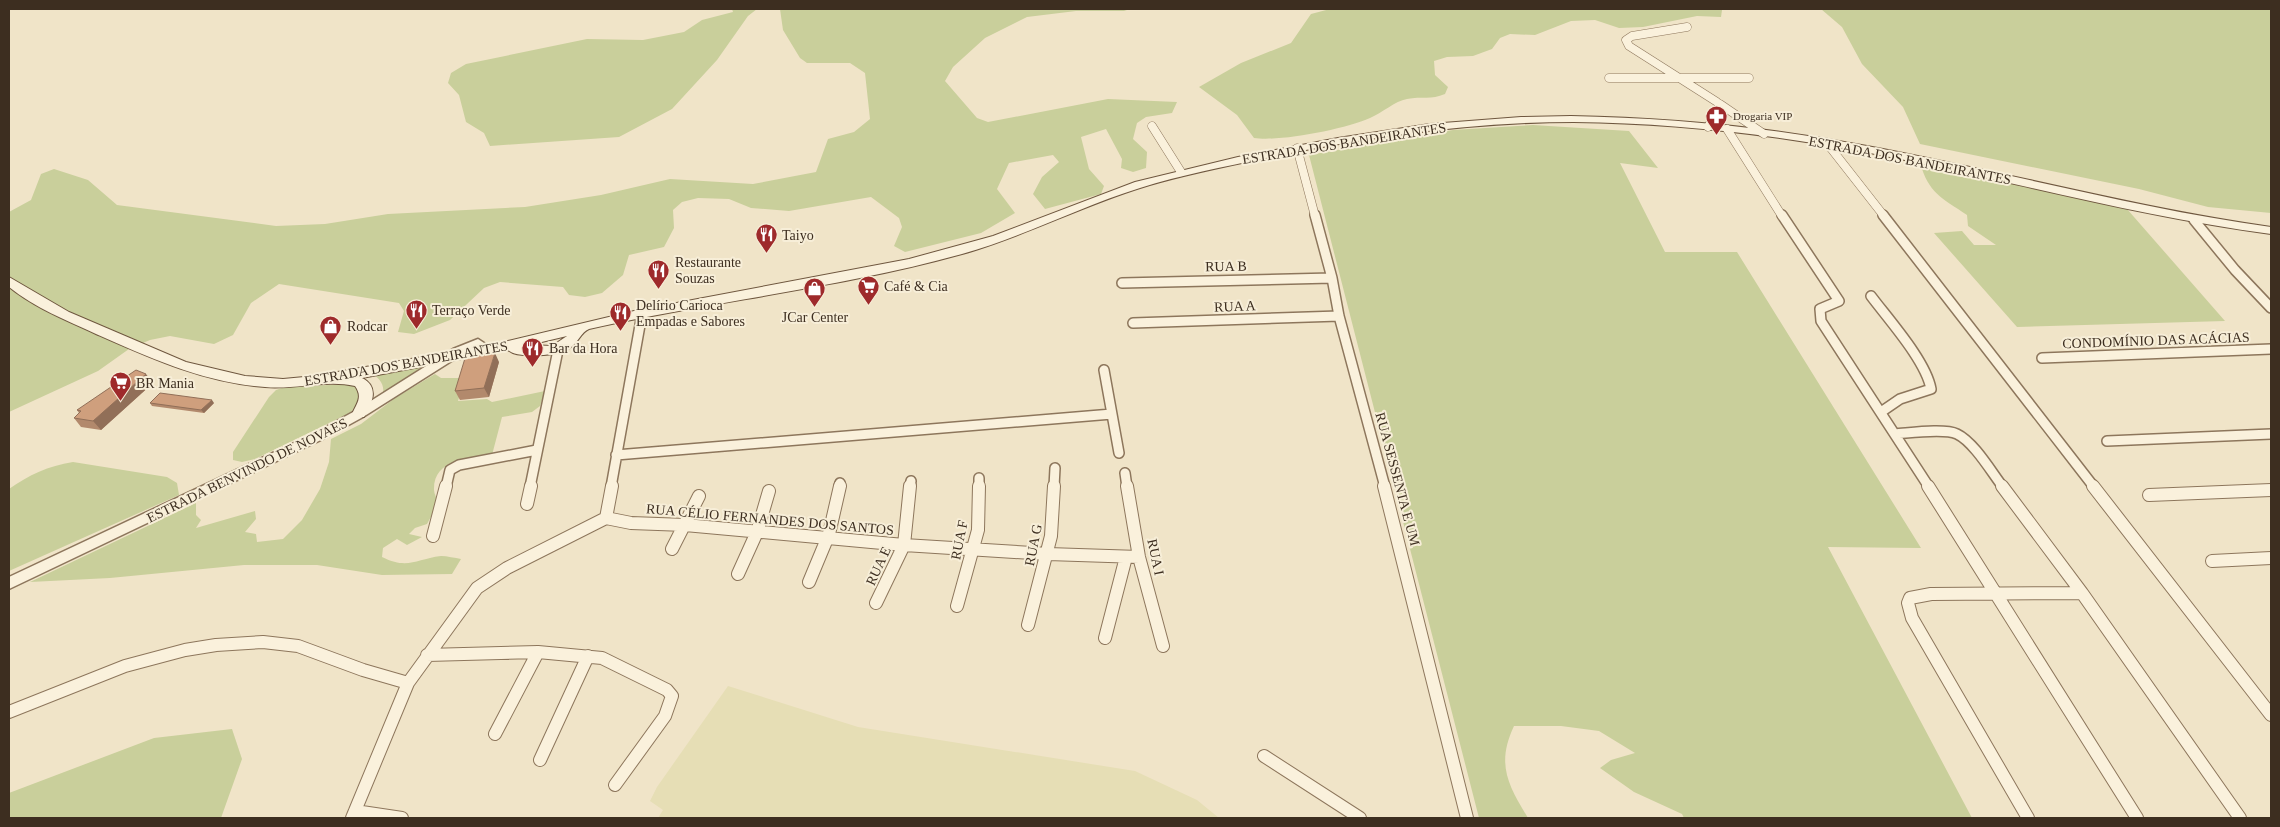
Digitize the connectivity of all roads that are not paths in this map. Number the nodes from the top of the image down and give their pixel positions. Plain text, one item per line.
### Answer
1 (1687, 27) dead end
2 (1609, 78) dead end
3 (1679, 78) junction
4 (1748, 78) dead end
5 (1717, 102) dead end
6 (1152, 126) dead end
7 (1708, 127) junction
8 (1727, 129) junction
9 (1764, 134) junction
10 (1826, 142) junction
11 (1297, 148) junction
12 (1181, 172) junction
13 (2194, 220) junction
14 (2271, 232) edge
15 (1332, 278) junction
16 (9, 281) edge
17 (1122, 283) dead end
18 (1871, 296) dead end
19 (2271, 308) edge
20 (642, 314) junction
21 (1339, 316) junction
22 (1133, 323) dead end
23 (580, 327) junction
24 (483, 346) junction
25 (2271, 349) edge
26 (558, 350) junction
27 (448, 357) junction
28 (2042, 358) dead end
29 (1104, 370) dead end
30 (230, 377) junction
31 (337, 378) junction
32 (1881, 412) junction
33 (359, 414) junction
34 (1112, 414) junction
35 (1895, 434) junction
36 (2271, 434) edge
37 (2107, 441) dead end
38 (537, 450) junction
39 (1119, 453) dead end
40 (616, 455) junction
41 (1055, 468) dead end
42 (1125, 473) dead end
43 (979, 478) dead end
44 (911, 481) dead end
45 (840, 483) dead end
46 (2271, 490) edge
47 (769, 491) dead end
48 (2149, 494) dead end
49 (699, 496) dead end
50 (527, 504) dead end
51 (606, 518) junction
52 (685, 526) junction
53 (757, 532) junction
54 (433, 536) dead end
55 (829, 539) junction
56 (904, 545) junction
57 (672, 549) dead end
58 (974, 549) junction
59 (1048, 554) junction
60 (1126, 557) junction
61 (1139, 557) junction
62 (2271, 558) edge
63 (2212, 560) dead end
64 (738, 574) dead end
65 (810, 582) dead end
66 (9, 583) edge
67 (1996, 593) junction
68 (2082, 593) junction
69 (876, 603) dead end
70 (957, 606) dead end
71 (1028, 625) dead end
72 (1106, 638) dead end
73 (1163, 646) dead end
74 (538, 652) junction
75 (427, 655) junction
76 (588, 656) junction
77 (408, 683) junction
78 (9, 712) edge
79 (2271, 715) edge
80 (495, 734) dead end
81 (1264, 756) dead end
82 (540, 760) dead end
83 (615, 785) dead end
84 (353, 815) edge
85 (402, 818) edge
86 (1360, 818) edge
87 (1467, 818) edge
88 (2028, 818) edge
89 (2137, 818) edge
90 (2240, 818) edge

1 - 3 street
2 - 3 street
3 - 4 street
3 - 5 street
6 - 12 street
7 - 8 main road, ESTRADA DOS BANDEIRANTES
7 - 9 street
7 - 11 main road, ESTRADA DOS BANDEIRANTES
8 - 9 main road, ESTRADA DOS BANDEIRANTES
8 - 32 street
9 - 10 main road, ESTRADA DOS BANDEIRANTES
10 - 13 main road, ESTRADA DOS BANDEIRANTES
10 - 79 street
11 - 12 main road, ESTRADA DOS BANDEIRANTES
11 - 15 street, RUA SESSENTA E UM
12 - 20 main road, ESTRADA DOS BANDEIRANTES
13 - 14 main road, ESTRADA DOS BANDEIRANTES
13 - 19 street
15 - 17 street, RUA B
15 - 21 street, RUA SESSENTA E UM
16 - 30 main road, ESTRADA DOS BANDEIRANTES
18 - 32 street
20 - 23 main road, ESTRADA DOS BANDEIRANTES
20 - 40 street
21 - 22 street, RUA A
21 - 87 street, RUA SESSENTA E UM
23 - 24 main road, ESTRADA DOS BANDEIRANTES
23 - 26 main road
24 - 26 main road
24 - 27 main road, ESTRADA DOS BANDEIRANTES
24 - 30 main road, ESTRADA DOS BANDEIRANTES
25 - 28 street, CONDOMÍNIO DAS ACÁCIAS
26 - 38 street
27 - 31 main road, ESTRADA DOS BANDEIRANTES
27 - 33 street, ESTRADA BENVINDO DE NOVAES
29 - 34 street
30 - 31 main road, ESTRADA DOS BANDEIRANTES
31 - 33 main road
32 - 35 street
33 - 66 street, ESTRADA BENVINDO DE NOVAES
34 - 39 street
34 - 40 street
35 - 67 street
35 - 68 street
36 - 37 street
38 - 50 street
38 - 54 street
40 - 51 street
41 - 59 street, RUA G
42 - 61 street, RUA I
43 - 58 street, RUA F
44 - 56 street, RUA E
45 - 55 street
46 - 48 street
47 - 53 street
49 - 52 street
51 - 52 street, RUA CÉLIO FERNANDES DOS SANTOS
51 - 75 street
52 - 53 street, RUA CÉLIO FERNANDES DOS SANTOS
52 - 57 street
53 - 55 street, RUA CÉLIO FERNANDES DOS SANTOS
53 - 64 street
55 - 56 street, RUA CÉLIO FERNANDES DOS SANTOS
55 - 65 street
56 - 58 street, RUA CÉLIO FERNANDES DOS SANTOS
56 - 69 street, RUA E
58 - 59 street, RUA CÉLIO FERNANDES DOS SANTOS
58 - 70 street, RUA F
59 - 60 street, RUA CÉLIO FERNANDES DOS SANTOS
59 - 71 street, RUA G
60 - 61 street, RUA CÉLIO FERNANDES DOS SANTOS
60 - 72 street
61 - 73 street, RUA I
62 - 63 street
67 - 68 street
67 - 88 street
67 - 89 street
68 - 90 street
74 - 75 street
74 - 76 street
74 - 80 street
75 - 77 street
76 - 82 street
76 - 83 street
77 - 78 street
77 - 84 street
81 - 86 street
84 - 85 street

